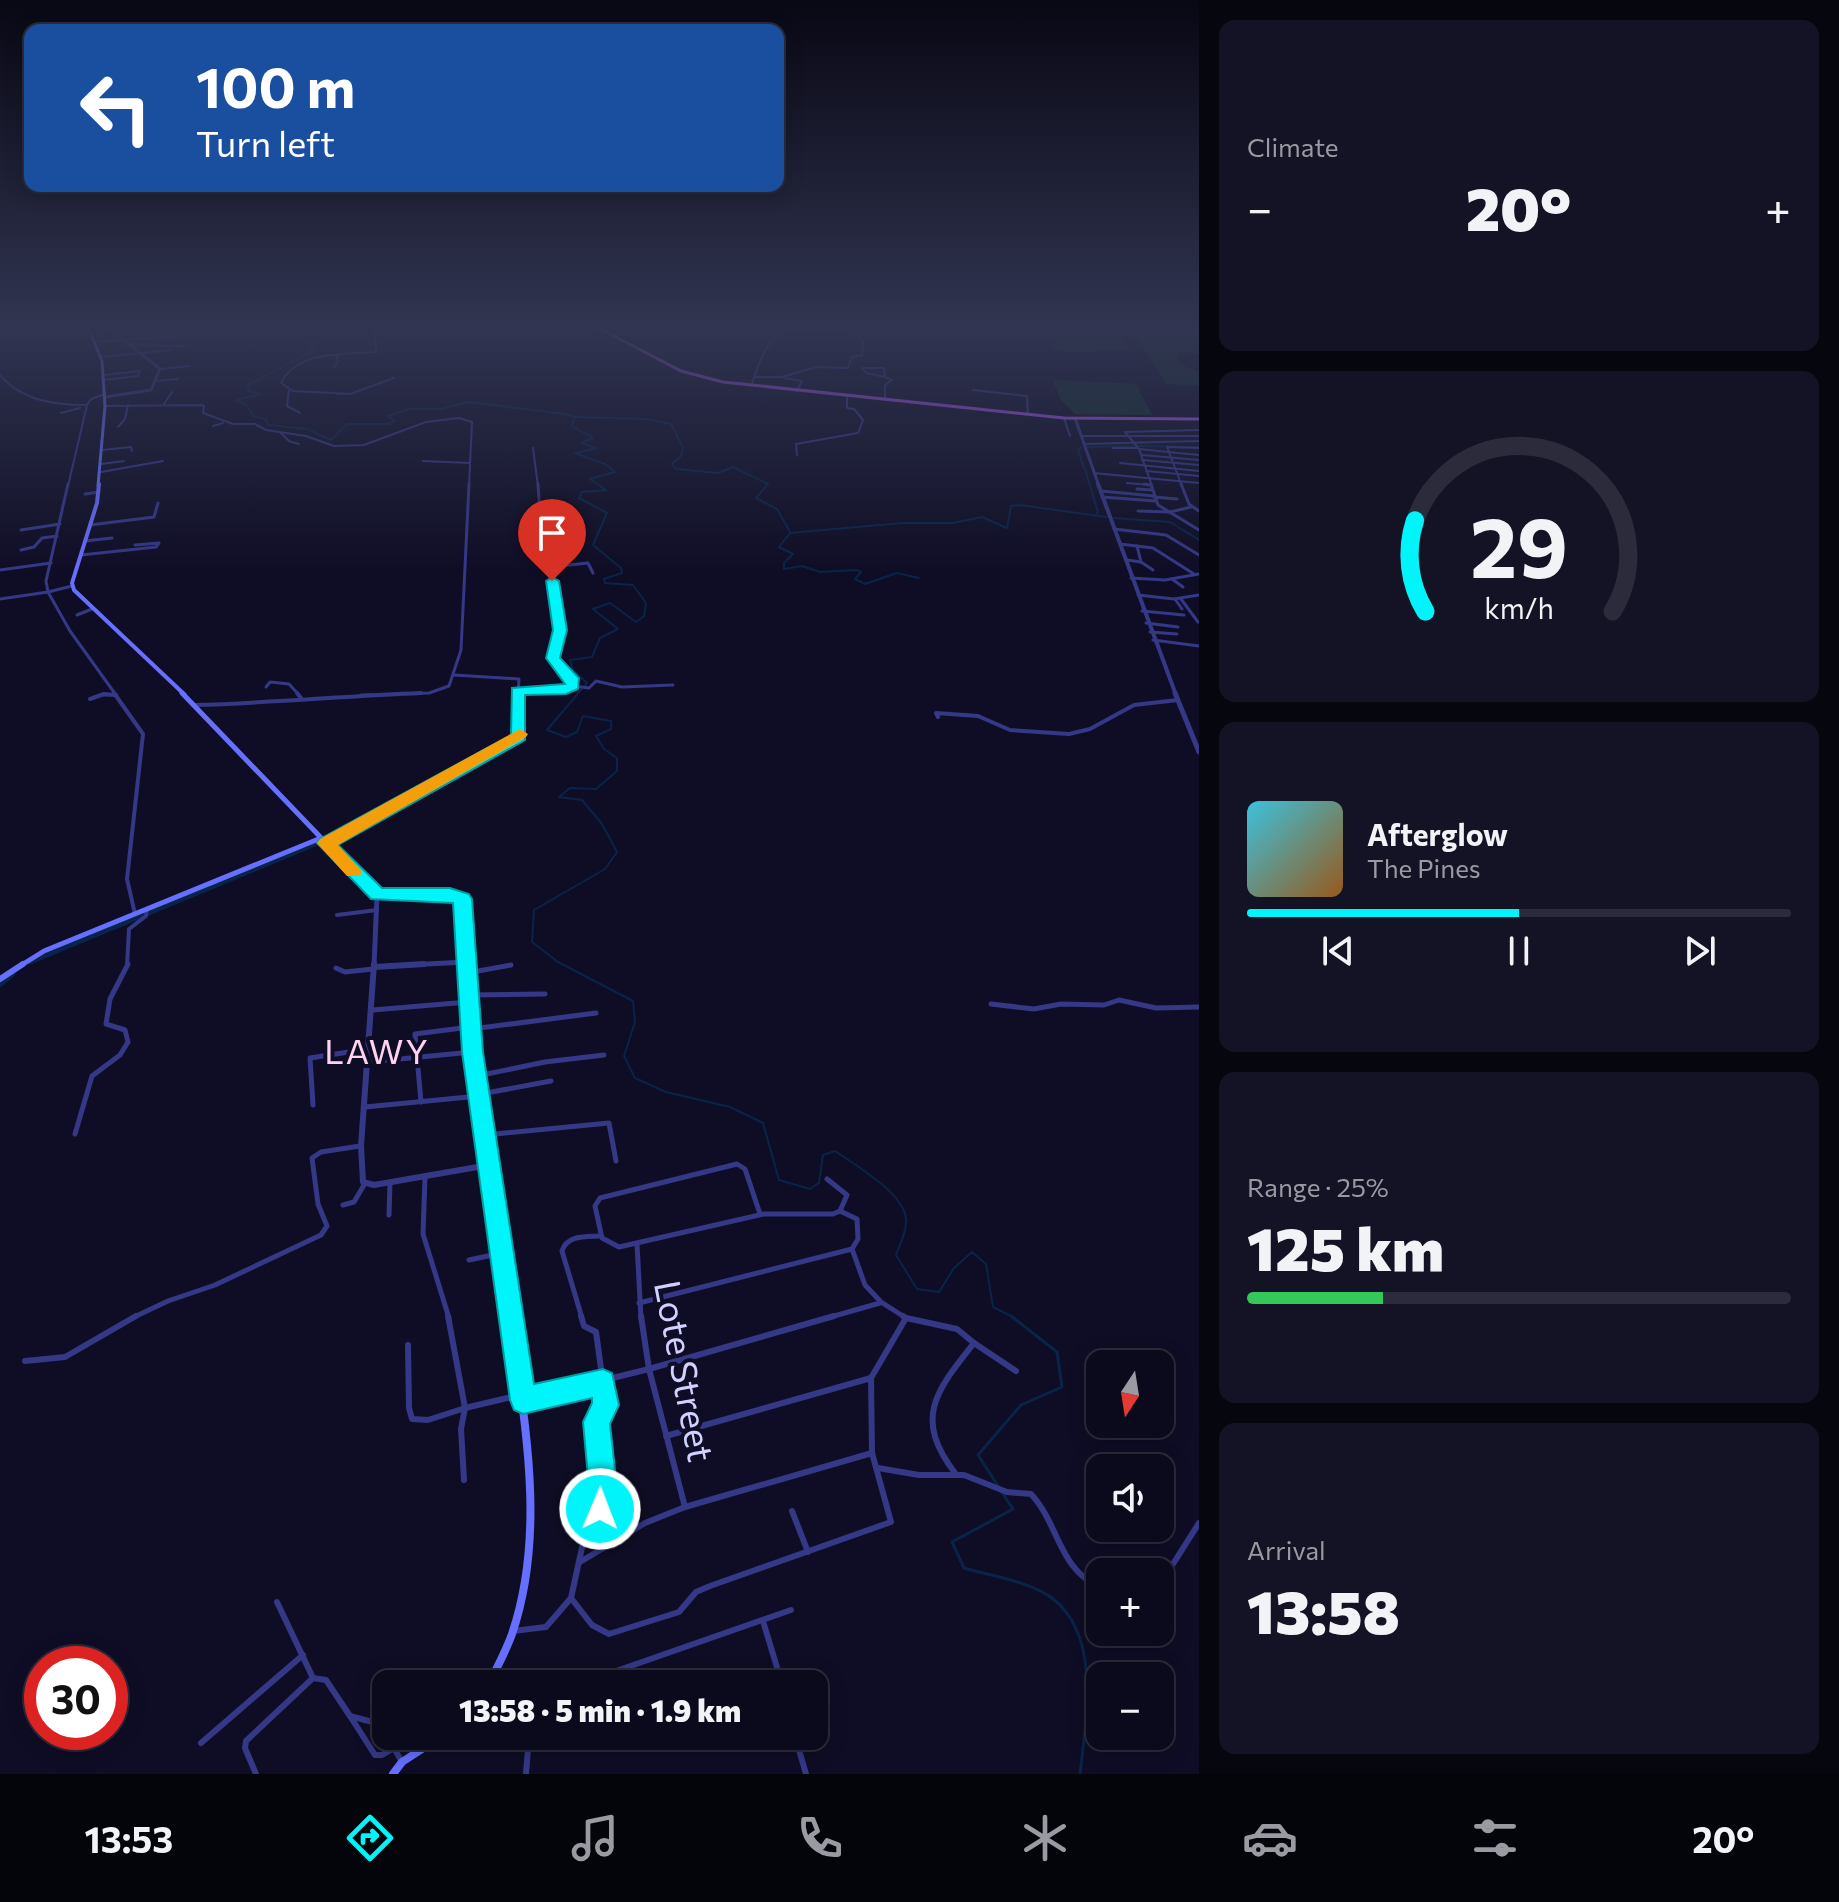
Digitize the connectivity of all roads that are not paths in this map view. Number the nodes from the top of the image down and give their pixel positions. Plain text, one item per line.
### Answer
1 (80, 408) edge
2 (87, 408) edge
3 (105, 408) edge
4 (127, 408) edge
5 (204, 408) edge
6 (290, 408) edge
7 (847, 408) edge
8 (965, 408) edge
9 (1028, 408) edge
10 (61, 413) dead end
11 (300, 413) dead end
12 (1028, 414) junction
13 (1064, 418) junction
14 (1075, 418) junction
15 (1199, 419) edge
16 (225, 422) junction
17 (213, 426) dead end
18 (118, 427) dead end
19 (1177, 430) junction
20 (1199, 430) edge
21 (1151, 431) junction
22 (279, 433) junction
23 (1070, 436) dead end
24 (1081, 436) junction
25 (1199, 436) edge
26 (273, 437) dead end
27 (1158, 437) junction
28 (1183, 437) junction
29 (1130, 438) junction
30 (1199, 441) edge
31 (1163, 442) junction
32 (1189, 442) junction
33 (299, 444) dead end
34 (1084, 444) junction
35 (1137, 447) junction
36 (533, 448) dead end
37 (1110, 448) dead end
38 (1197, 448) edge
39 (102, 450) junction
40 (132, 451) dead end
41 (1169, 452) junction
42 (797, 455) dead end
43 (1141, 457) junction
44 (1199, 459) edge
45 (1172, 460) junction
46 (124, 461) dead end
47 (163, 461) dead end
48 (423, 461) dead end
49 (470, 463) junction
50 (1120, 463) dead end
51 (101, 464) junction
52 (1145, 466) junction
53 (1175, 468) junction
54 (1146, 471) junction
55 (1199, 471) edge
56 (101, 472) junction
57 (1094, 473) junction
58 (1177, 474) junction
59 (1199, 476) edge
60 (1148, 478) junction
61 (1180, 481) junction
62 (1127, 483) dead end
63 (1199, 483) edge
64 (1150, 485) junction
65 (1137, 489) dead end
66 (1152, 490) junction
67 (99, 492) junction
68 (85, 494) dead end
69 (1101, 494) junction
70 (1155, 498) junction
71 (1177, 499) dead end
72 (158, 503) dead end
73 (1193, 507) junction
74 (1138, 511) dead end
75 (1199, 511) edge
76 (1170, 512) junction
77 (60, 524) junction
78 (90, 525) junction
79 (1114, 529) junction
80 (21, 530) dead end
81 (1199, 530) edge
82 (57, 536) junction
83 (112, 538) dead end
84 (85, 541) junction
85 (1120, 544) junction
86 (135, 545) dead end
87 (1137, 546) junction
88 (21, 550) dead end
89 (81, 555) junction
90 (1199, 555) edge
91 (1124, 560) junction
92 (1141, 562) junction
93 (51, 563) junction
94 (550, 567) junction
95 (0, 570) edge
96 (1153, 570) dead end
97 (593, 573) dead end
98 (1197, 574) edge
99 (1131, 578) junction
100 (1172, 579) junction
101 (72, 586) junction
102 (1183, 587) dead end
103 (48, 592) junction
104 (1138, 595) junction
105 (1199, 595) edge
106 (0, 599) edge
107 (1175, 599) junction
108 (1181, 599) junction
109 (92, 609) junction
110 (1182, 609) dead end
111 (1142, 611) junction
112 (77, 615) dead end
113 (1184, 615) dead end
114 (1198, 622) edge
115 (1146, 623) junction
116 (1165, 625) junction
117 (1178, 627) dead end
118 (1150, 632) junction
119 (1168, 634) junction
120 (1177, 634) dead end
121 (1153, 640) junction
122 (1173, 643) junction
123 (1199, 646) edge
124 (454, 675) junction
125 (673, 685) dead end
126 (573, 686) junction
127 (266, 687) dead end
128 (518, 691) junction
129 (116, 695) junction
130 (301, 698) junction
131 (90, 699) dead end
132 (1178, 700) junction
133 (195, 705) junction
134 (938, 717) dead end
135 (1197, 743) edge
136 (1199, 752) edge
137 (323, 841) junction
138 (377, 895) junction
139 (147, 909) junction
140 (377, 910) junction
141 (135, 914) junction
142 (337, 915) dead end
143 (466, 962) junction
144 (511, 965) dead end
145 (336, 968) dead end
146 (375, 968) junction
147 (467, 973) junction
148 (0, 979) edge
149 (545, 994) dead end
150 (468, 999) junction
151 (991, 1004) dead end
152 (1199, 1007) edge
153 (373, 1010) junction
154 (596, 1013) dead end
155 (470, 1028) junction
156 (371, 1049) junction
157 (472, 1052) junction
158 (604, 1055) dead end
159 (417, 1058) junction
160 (369, 1062) junction
161 (477, 1076) junction
162 (551, 1081) dead end
163 (481, 1095) junction
164 (421, 1102) junction
165 (313, 1105) dead end
166 (365, 1107) junction
167 (75, 1134) dead end
168 (485, 1135) junction
169 (361, 1146) junction
170 (616, 1161) dead end
171 (489, 1165) junction
172 (425, 1177) junction
173 (827, 1179) dead end
174 (390, 1182) junction
175 (364, 1185) junction
176 (343, 1205) dead end
177 (840, 1211) junction
178 (760, 1214) junction
179 (389, 1215) dead end
180 (599, 1236) junction
181 (637, 1244) junction
182 (852, 1249) junction
183 (502, 1253) junction
184 (469, 1260) dead end
185 (639, 1303) junction
186 (880, 1303) junction
187 (906, 1318) junction
188 (974, 1343) junction
189 (408, 1345) dead end
190 (25, 1361) dead end
191 (649, 1369) junction
192 (1016, 1371) dead end
193 (871, 1378) junction
194 (603, 1382) junction
195 (523, 1397) junction
196 (465, 1408) junction
197 (666, 1436) junction
198 (872, 1453) junction
199 (878, 1468) junction
200 (956, 1474) junction
201 (464, 1480) dead end
202 (685, 1507) junction
203 (792, 1511) dead end
204 (1199, 1523) edge
205 (808, 1552) junction
206 (580, 1562) junction
207 (1174, 1565) edge
208 (1086, 1582) edge
209 (571, 1598) junction
210 (277, 1602) dead end
211 (791, 1610) dead end
212 (763, 1620) junction
213 (513, 1631) junction
214 (303, 1655) junction
215 (495, 1670) edge
216 (619, 1670) edge
217 (778, 1670) edge
218 (313, 1678) junction
219 (350, 1716) junction
220 (372, 1722) edge
221 (201, 1743) dead end
222 (391, 1750) edge
223 (395, 1750) edge
224 (420, 1750) edge
225 (528, 1750) edge
226 (799, 1750) edge
227 (402, 1762) junction
228 (256, 1774) edge
229 (393, 1774) edge
230 (526, 1774) edge
231 (806, 1774) edge

1 - 10 street
2 - 77 street
3 - 39 main road
4 - 18 street
5 - 16 street
6 - 11 street
7 - 42 street
8 - 12 main road
9 - 12 street
12 - 13 main road
13 - 14 main road
13 - 23 street
14 - 15 main road
14 - 24 street
16 - 17 street
16 - 22 street
19 - 20 street
19 - 21 street
19 - 28 street
21 - 27 street
21 - 29 street
22 - 26 street
22 - 33 street
22 - 49 street
24 - 29 street
24 - 34 street
25 - 28 street
27 - 28 street
27 - 29 street
27 - 31 street
28 - 32 street
29 - 35 street
30 - 32 street
31 - 32 street
31 - 35 street
34 - 35 street
34 - 57 street
35 - 37 street
35 - 41 street
35 - 43 street
36 - 94 street
38 - 41 street
38 - 44 street
39 - 40 street
39 - 51 main road
41 - 44 street
41 - 45 street
43 - 45 street
43 - 52 street
44 - 45 street
45 - 53 street
46 - 51 street
47 - 56 street
48 - 49 street
49 - 124 street
50 - 52 street
51 - 56 main road
52 - 53 street
52 - 54 street
53 - 55 street
53 - 58 street
54 - 58 street
54 - 60 street
56 - 67 main road
57 - 60 street
57 - 69 street
58 - 59 street
58 - 61 street
60 - 61 street
60 - 64 street
61 - 63 street
61 - 73 street
62 - 64 street
64 - 66 street
65 - 66 street
66 - 70 street
67 - 68 street
67 - 78 main road
69 - 70 street
69 - 79 street
70 - 71 street
70 - 76 street
72 - 78 street
73 - 75 street
73 - 76 street
74 - 76 street
76 - 81 street
77 - 80 street
77 - 82 street
78 - 84 main road
79 - 85 street
79 - 90 street
82 - 88 street
82 - 93 street
83 - 84 street
84 - 89 main road
85 - 87 street
85 - 91 street
86 - 89 street
87 - 92 street
87 - 98 street
89 - 101 main road
91 - 92 street
91 - 99 street
92 - 96 street
93 - 95 street
93 - 103 street
94 - 97 street
94 - 126 street
98 - 100 street
99 - 100 street
99 - 104 street
100 - 102 street
101 - 103 street
101 - 109 main road
103 - 106 street
103 - 129 street
104 - 107 street
104 - 111 street
105 - 108 street
107 - 108 street
107 - 110 street
108 - 114 street
109 - 112 street
109 - 133 main road
111 - 113 street
111 - 115 street
115 - 116 street
115 - 118 street
116 - 117 street
116 - 119 street
118 - 119 street
118 - 121 street
119 - 120 street
119 - 122 street
121 - 122 street
121 - 132 street
122 - 123 street
124 - 128 street
124 - 130 street
125 - 126 street
126 - 128 street
127 - 130 street
128 - 137 street
129 - 131 street
129 - 141 street
130 - 133 street
132 - 134 street
132 - 135 street
133 - 137 main road
135 - 136 street
137 - 138 main road
137 - 139 main road
138 - 140 street
138 - 143 main road
139 - 141 main road
139 - 167 street
140 - 142 street
140 - 146 street
141 - 148 main road
143 - 146 street
143 - 147 main road
144 - 147 street
145 - 146 street
146 - 153 street
147 - 150 main road
149 - 150 street
150 - 153 street
150 - 155 main road
151 - 152 street
153 - 156 street
154 - 155 street
155 - 157 main road
155 - 159 street
156 - 160 street
156 - 165 street
157 - 159 street
157 - 161 main road
158 - 161 street
159 - 160 street
159 - 164 street
160 - 166 street
161 - 163 main road
162 - 163 street
163 - 164 street
163 - 168 main road
164 - 166 street
166 - 169 street
168 - 170 street
168 - 171 main road
169 - 175 street
169 - 190 street
171 - 172 street
171 - 183 main road
172 - 174 street
172 - 196 street
173 - 177 street
174 - 175 street
174 - 179 street
175 - 176 street
177 - 178 street
177 - 182 street
178 - 180 street
178 - 181 street
180 - 181 street
180 - 194 street
181 - 185 street, Lote Street
182 - 185 street
182 - 186 street
183 - 184 street
183 - 195 main road
185 - 191 street, Lote Street
186 - 187 street
186 - 191 street
187 - 188 street
187 - 193 street
188 - 192 street
188 - 200 street
189 - 196 street
191 - 194 street
191 - 197 street, Lote Street
193 - 197 street
193 - 198 street
194 - 195 street
194 - 206 street
195 - 196 street
195 - 213 main road
196 - 201 street
197 - 202 street, Lote Street
198 - 199 street
198 - 202 street
199 - 200 street
199 - 205 street
200 - 208 street
202 - 206 street
203 - 205 street
204 - 207 street
205 - 209 street
206 - 209 street
209 - 213 street
210 - 214 street
211 - 212 street
212 - 216 street
212 - 217 street
213 - 215 main road
214 - 218 street
214 - 221 street
218 - 219 street
218 - 228 street
219 - 220 street
219 - 222 street
223 - 227 street
224 - 227 main road
225 - 230 street
226 - 231 street
227 - 229 main road

